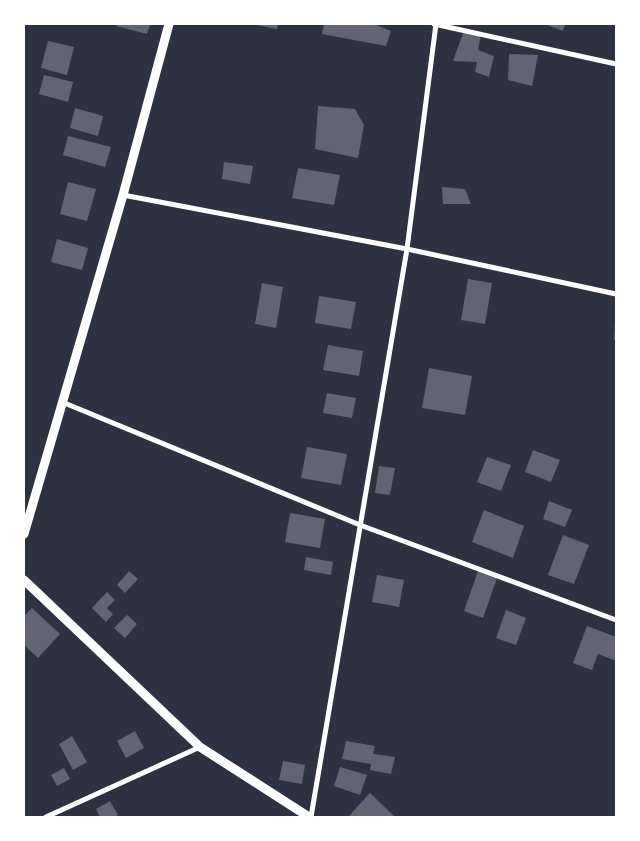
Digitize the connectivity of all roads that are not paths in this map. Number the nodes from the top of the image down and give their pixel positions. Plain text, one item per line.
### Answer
1 (169, 24) edge
2 (435, 24) edge
3 (616, 64) edge
4 (123, 195) junction
5 (407, 249) junction
6 (616, 294) edge
7 (62, 402) junction
8 (360, 525) junction
9 (24, 534) edge
10 (24, 580) edge
11 (616, 620) edge
12 (200, 747) junction
13 (46, 817) edge
14 (310, 817) edge

1 - 4 street
2 - 3 street
2 - 5 street
4 - 5 street
4 - 7 street
5 - 6 street
5 - 8 street
7 - 8 street
7 - 9 street
8 - 11 street
8 - 14 street
10 - 12 street
12 - 13 street
12 - 14 street

